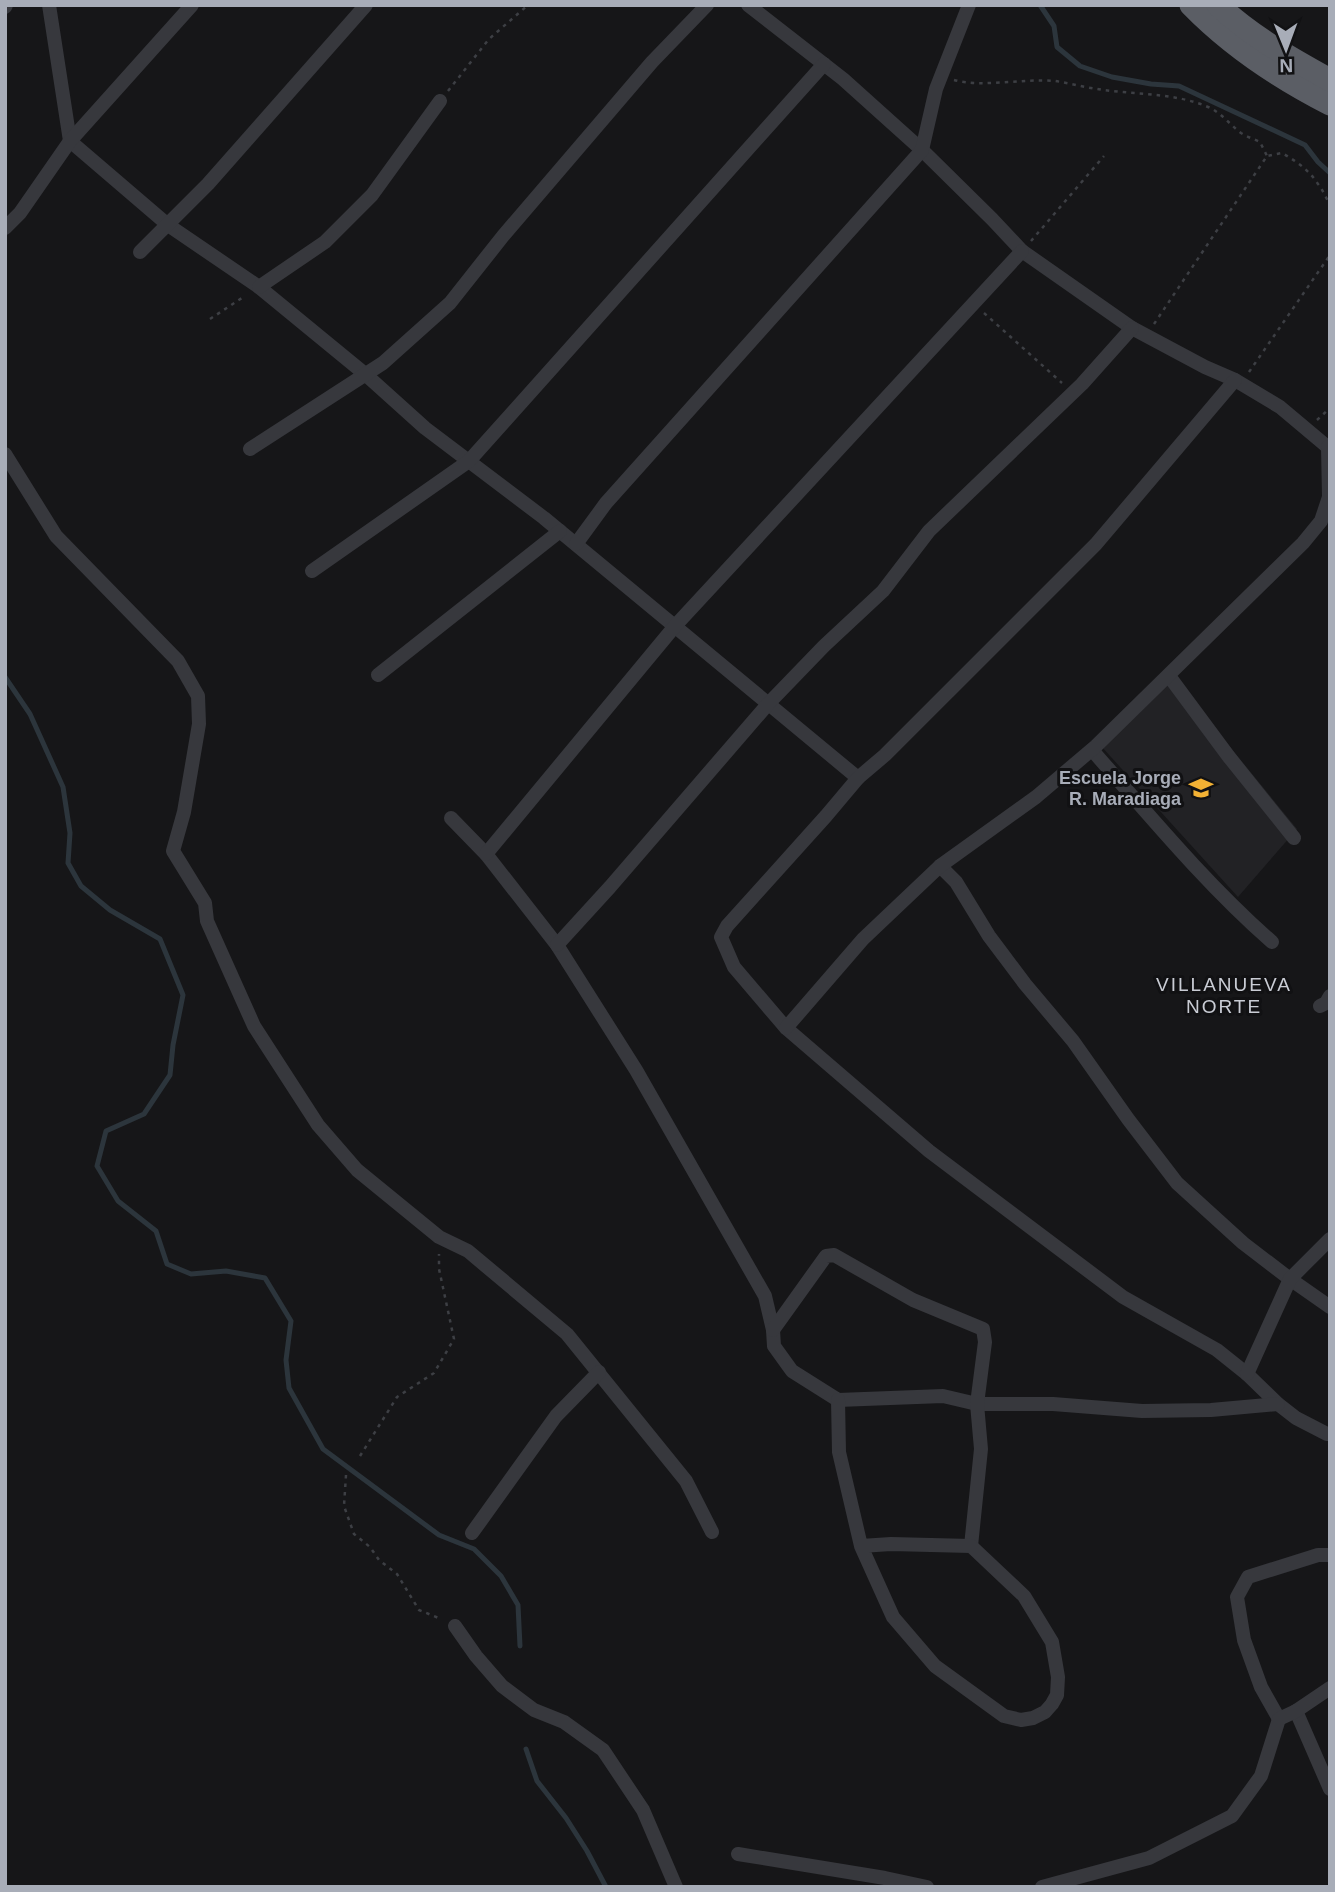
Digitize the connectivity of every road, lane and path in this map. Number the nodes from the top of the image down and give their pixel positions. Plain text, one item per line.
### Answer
1 (49, 5) edge
2 (192, 5) edge
3 (366, 5) edge
4 (528, 5) edge
5 (707, 5) edge
6 (748, 5) edge
7 (969, 5) edge
8 (1191, 5) edge
9 (1218, 5) edge
10 (824, 64) junction
11 (941, 77) junction
12 (1330, 80) edge
13 (440, 101) joint
14 (1330, 104) edge
15 (70, 141) junction
16 (922, 150) junction
17 (1104, 156) dead end
18 (1267, 156) junction
19 (1330, 205) edge
20 (168, 225) junction
21 (5, 228) edge
22 (1022, 251) junction
23 (140, 252) dead end
24 (1330, 255) edge
25 (259, 287) junction
26 (973, 303) junction
27 (210, 320) dead end
28 (1132, 328) junction
29 (1146, 335) junction
30 (365, 374) junction
31 (1238, 382) junction
32 (1072, 393) junction
33 (1329, 448) edge
34 (250, 449) dead end
35 (5, 454) edge
36 (469, 461) junction
37 (560, 531) junction
38 (576, 544) junction
39 (312, 571) dead end
40 (675, 625) junction
41 (378, 675) dead end
42 (1169, 676) junction
43 (768, 704) junction
44 (1092, 750) junction
45 (858, 778) junction
46 (451, 818) dead end
47 (1294, 838) dead end
48 (486, 855) junction
49 (940, 866) junction
50 (1272, 942) dead end
51 (557, 945) junction
52 (786, 1028) junction
53 (439, 1237) junction
54 (1330, 1238) edge
55 (1290, 1279) junction
56 (1330, 1307) edge
57 (773, 1330) junction
58 (599, 1372) junction
59 (1247, 1374) junction
60 (838, 1400) junction
61 (977, 1404) junction
62 (1278, 1404) junction
63 (1326, 1434) dead end
64 (360, 1456) dead end
65 (346, 1475) dead end
66 (712, 1532) dead end
67 (472, 1533) dead end
68 (861, 1546) junction
69 (971, 1546) junction
70 (1330, 1555) edge
71 (455, 1626) joint
72 (1330, 1688) edge
73 (1296, 1711) junction
74 (1279, 1718) junction
75 (1330, 1789) edge
76 (738, 1854) dead end
77 (676, 1887) edge
78 (927, 1887) edge
79 (1042, 1887) edge

1 - 15 street
2 - 15 street
3 - 20 street
4 - 13 path
5 - 30 street
6 - 10 street
7 - 11 street
8 - 14 highway
9 - 12 highway
10 - 16 street
10 - 36 street
11 - 16 street
11 - 18 path
13 - 25 street
15 - 20 street
15 - 21 street
16 - 22 street
16 - 38 street
17 - 22 path
18 - 19 path
18 - 29 path
20 - 23 street
20 - 25 street
22 - 26 street
22 - 28 street
24 - 31 path
25 - 27 path
25 - 30 street
26 - 32 path
26 - 40 street
28 - 29 street
28 - 32 street
29 - 31 street
30 - 34 street
30 - 36 street
31 - 33 street
31 - 45 street
32 - 43 street
33 - 42 street
35 - 53 street
36 - 37 street
36 - 39 street
37 - 38 street
37 - 41 street
38 - 40 street
40 - 43 street
40 - 48 street
42 - 44 street
42 - 47 street
43 - 45 street
43 - 51 street
44 - 49 street
44 - 50 street
45 - 52 street
46 - 48 street
48 - 51 street
49 - 52 street
49 - 55 street
51 - 57 street
52 - 59 street
53 - 58 street
53 - 64 path
54 - 55 street
55 - 56 street
55 - 59 street
57 - 60 street
57 - 61 street
58 - 66 street
58 - 67 street
59 - 62 street
60 - 61 street
60 - 68 street
61 - 62 street
61 - 69 street
62 - 63 street
65 - 71 path
68 - 69 street
68 - 69 street
70 - 74 street
71 - 77 street
72 - 73 street
73 - 74 street
73 - 75 street
74 - 79 street
76 - 78 street

